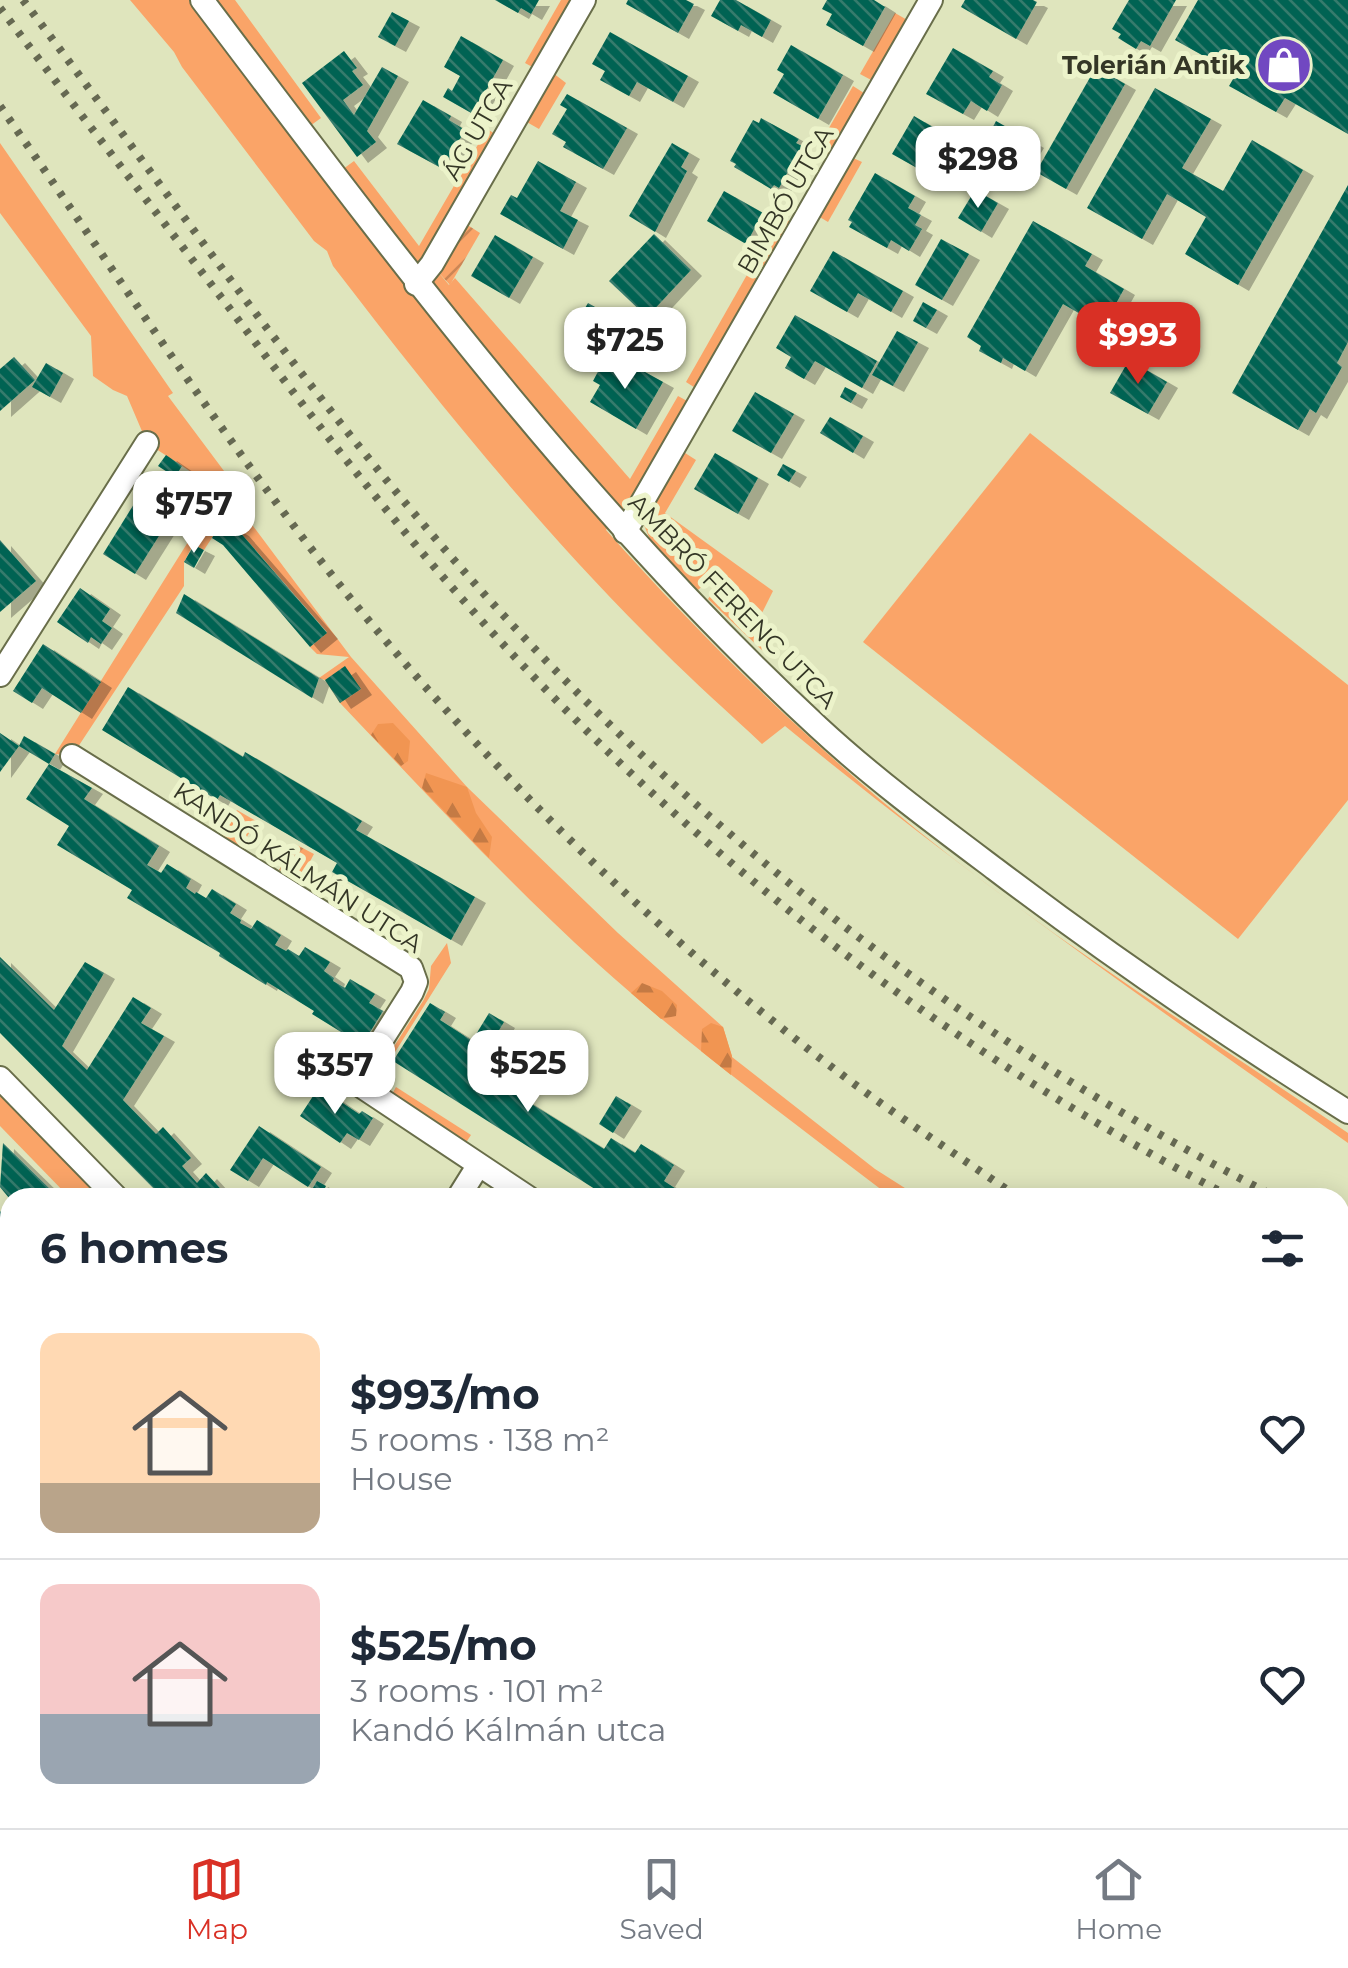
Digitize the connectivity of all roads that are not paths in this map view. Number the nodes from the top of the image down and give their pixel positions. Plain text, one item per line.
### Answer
1 (202, 0) edge
2 (584, 0) edge
3 (932, 0) edge
4 (416, 284) junction
5 (148, 444) dead end
6 (625, 532) junction
7 (0, 675) edge
8 (72, 756) dead end
9 (0, 1078) edge
10 (1348, 1112) edge
11 (478, 1166) junction
12 (107, 1188) edge
13 (464, 1188) edge
14 (513, 1188) edge

1 - 4 street, AMBRÓ FERENC UTCA
2 - 4 street, ÁG UTCA
3 - 6 street, BIMBÓ UTCA
4 - 6 street, AMBRÓ FERENC UTCA
5 - 7 street
6 - 10 street, AMBRÓ FERENC UTCA
8 - 11 street, KANDÓ KÁLMÁN UTCA
9 - 12 street
11 - 13 street
11 - 14 street, KANDÓ KÁLMÁN UTCA

